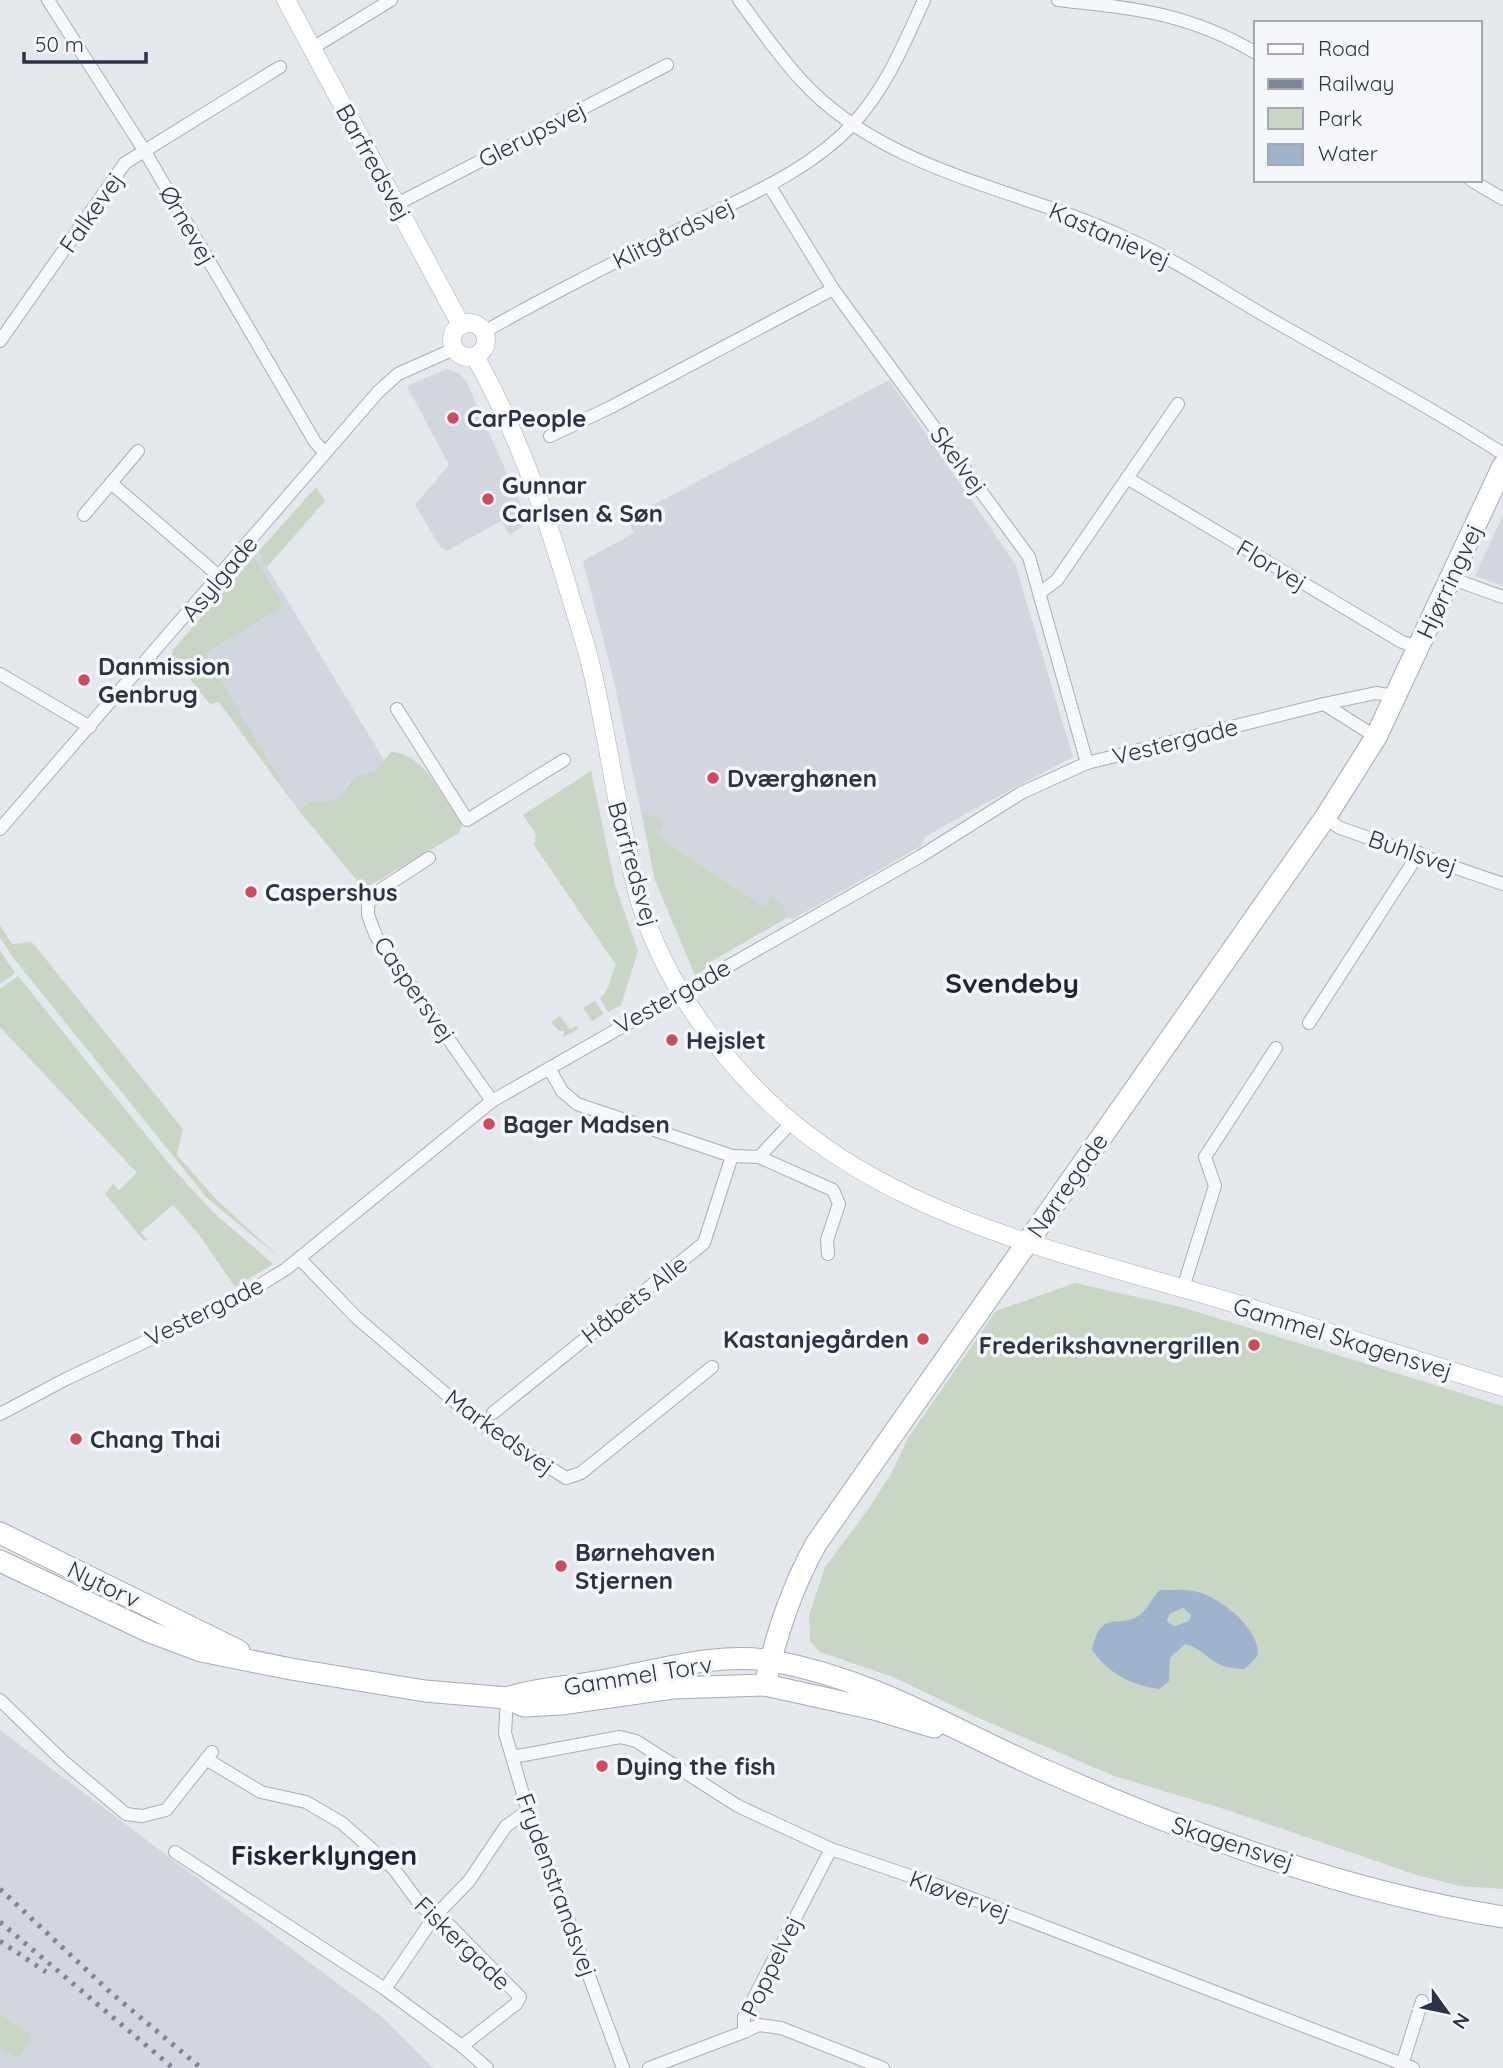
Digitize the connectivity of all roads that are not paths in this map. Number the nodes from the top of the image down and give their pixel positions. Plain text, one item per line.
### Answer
1 (48, 0) edge
2 (286, 0) edge
3 (391, 0) edge
4 (924, 0) edge
5 (1058, 0) edge
6 (1088, 2) edge
7 (746, 3) edge
8 (312, 49) junction
9 (1254, 52) edge
10 (667, 65) dead end
11 (280, 67) dead end
12 (854, 123) junction
13 (144, 150) junction
14 (1474, 182) edge
15 (769, 185) junction
16 (1503, 199) edge
17 (397, 204) junction
18 (833, 289) junction
19 (461, 325) junction
20 (484, 332) junction
21 (0, 341) edge
22 (454, 349) junction
23 (475, 356) junction
24 (1178, 404) dead end
25 (550, 436) dead end
26 (138, 451) dead end
27 (325, 453) junction
28 (1503, 454) edge
29 (1503, 466) edge
30 (1127, 478) junction
31 (111, 483) junction
32 (83, 515) dead end
33 (220, 577) junction
34 (1450, 578) junction
35 (1041, 592) junction
36 (1503, 597) edge
37 (1418, 647) junction
38 (0, 674) edge
39 (1395, 696) junction
40 (1324, 704) junction
41 (397, 709) dead end
42 (90, 727) junction
43 (1376, 737) junction
44 (564, 760) dead end
45 (1087, 763) junction
46 (1325, 818) junction
47 (0, 829) edge
48 (1419, 853) junction
49 (429, 858) dead end
50 (1503, 884) edge
51 (680, 992) junction
52 (1309, 1023) dead end
53 (1276, 1048) dead end
54 (549, 1068) junction
55 (492, 1101) junction
56 (791, 1123) junction
57 (732, 1156) junction
58 (759, 1157) junction
59 (1028, 1241) junction
60 (828, 1254) dead end
61 (300, 1259) junction
62 (1183, 1288) junction
63 (712, 1367) dead end
64 (1503, 1387) edge
65 (493, 1413) dead end
66 (0, 1414) edge
67 (0, 1533) edge
68 (0, 1561) edge
69 (205, 1643) junction
70 (770, 1661) junction
71 (765, 1685) junction
72 (507, 1698) junction
73 (0, 1700) edge
74 (972, 1739) junction
75 (513, 1757) junction
76 (528, 1811) junction
77 (831, 1849) junction
78 (175, 1852) dead end
79 (434, 1917) junction
80 (1503, 1917) edge
81 (385, 1989) junction
82 (1422, 2001) dead end
83 (744, 2032) junction
84 (463, 2046) junction
85 (1405, 2066) edge
86 (486, 2068) edge
87 (623, 2068) edge
88 (649, 2068) edge
89 (883, 2068) edge

1 - 13 street, Ørnevej
2 - 8 street, Barfredsvej
3 - 8 street
4 - 12 street, Klitgårdsvej
5 - 6 street
6 - 9 street
7 - 12 street, Kastanievej
8 - 17 street, Barfredsvej
10 - 17 street, Glerupsvej
11 - 13 street, Falkevej
12 - 15 street, Klitgårdsvej
12 - 28 street, Kastanievej
13 - 21 street, Falkevej
13 - 27 street, Ørnevej
14 - 16 street
15 - 18 street, Skelvej
15 - 20 street, Klitgårdsvej
17 - 19 street, Barfredsvej
18 - 25 street
18 - 35 street, Skelvej
19 - 20 street
19 - 22 street
20 - 23 street
22 - 23 street
22 - 27 street, Asylgade
23 - 51 street, Barfredsvej
24 - 30 street
26 - 31 street
27 - 33 street, Asylgade
29 - 34 main road, Hjørringvej
30 - 35 street
30 - 37 street, Florvej
31 - 32 street
31 - 33 street
33 - 42 street, Asylgade
34 - 36 street
34 - 37 main road, Hjørringvej
35 - 45 street, Skelvej
37 - 39 main road, Hjørringvej
38 - 42 street
39 - 40 street, Vestergade
39 - 43 main road, Nørregade
40 - 43 street
40 - 45 street, Vestergade
41 - 44 street
42 - 47 street, Asylgade
43 - 46 main road, Nørregade
45 - 51 street, Vestergade
46 - 48 street, Buhlsvej
46 - 59 main road, Nørregade
48 - 50 street, Buhlsvej
48 - 52 street
49 - 55 street, Caspersvej
51 - 54 street, Vestergade
51 - 56 street, Barfredsvej
53 - 62 street
54 - 55 street, Vestergade
54 - 57 street
55 - 61 street, Vestergade
56 - 58 street
56 - 59 street, Barfredsvej
57 - 58 street
57 - 65 street, Håbets Alle
58 - 60 street
59 - 62 street, Gammel Skagensvej
59 - 70 main road, Nørregade
61 - 63 street, Markedsvej
61 - 66 street, Vestergade
62 - 64 street, Gammel Skagensvej
67 - 69 main road, Nytorv
68 - 69 main road, Nytorv
69 - 72 main road, Gammel Torv
70 - 71 main road, Nørregade
70 - 72 main road, Gammel Torv
70 - 74 main road, Skagensvej
71 - 72 main road, Gammel Torv
71 - 74 main road, Skagensvej
72 - 75 street, Frydenstrandsvej
73 - 79 street, Fiskergade
74 - 80 main road, Skagensvej
75 - 76 street, Frydenstrandsvej
75 - 77 street, Kløvervej
76 - 79 street
76 - 87 street, Frydenstrandsvej
77 - 83 street, Poppelvej
77 - 85 street, Kløvervej
78 - 81 street
79 - 81 street
79 - 84 street, Fiskergade
81 - 84 street
82 - 85 street
83 - 88 street, Poppelvej
83 - 89 street
84 - 86 street

